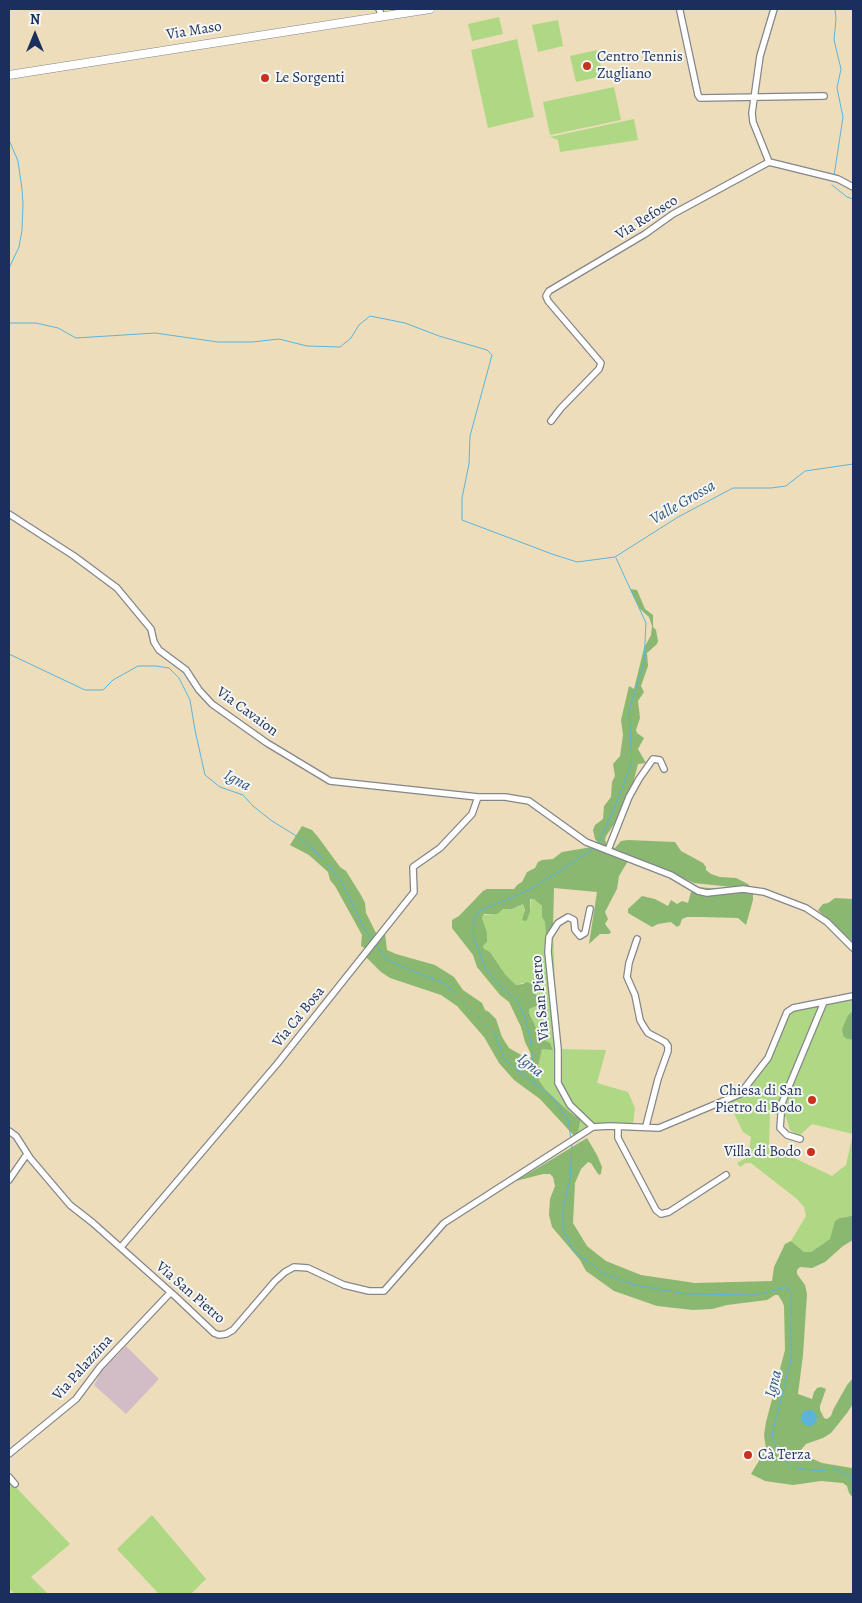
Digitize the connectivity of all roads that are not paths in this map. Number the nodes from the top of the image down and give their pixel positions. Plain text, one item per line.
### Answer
1 (430, 9) edge
2 (774, 9) edge
3 (680, 11) dead end
4 (380, 13) edge
5 (10, 75) edge
6 (824, 96) dead end
7 (754, 97) junction
8 (769, 162) junction
9 (853, 187) edge
10 (551, 422) dead end
11 (9, 514) edge
12 (664, 769) dead end
13 (478, 797) junction
14 (608, 850) junction
15 (590, 909) dead end
16 (637, 939) dead end
17 (853, 948) edge
18 (853, 996) edge
19 (824, 1002) junction
20 (646, 1126) junction
21 (593, 1127) junction
22 (618, 1127) junction
23 (9, 1131) edge
24 (800, 1139) dead end
25 (27, 1154) junction
26 (726, 1174) dead end
27 (9, 1180) edge
28 (120, 1247) junction
29 (170, 1293) junction
30 (9, 1454) edge
31 (9, 1477) edge
32 (15, 1484) dead end

1 - 4 main road, Via Maso
2 - 7 street
3 - 7 street
4 - 5 main road, Via Maso
6 - 7 street
7 - 8 street
8 - 9 street
8 - 10 street, Via Refosco
11 - 13 street, Via Cavaion
12 - 14 street
13 - 14 street
13 - 28 street, Via Ca' Bosa
14 - 17 street
15 - 21 street, Via San Pietro
16 - 20 street
18 - 19 street
19 - 20 street
19 - 24 street
20 - 22 street
21 - 22 street
21 - 29 street, Via San Pietro
22 - 26 street
23 - 25 street, Via San Pietro
25 - 27 street
25 - 28 street, Via San Pietro
28 - 29 street, Via San Pietro
29 - 30 street, Via Palazzina
31 - 32 street

